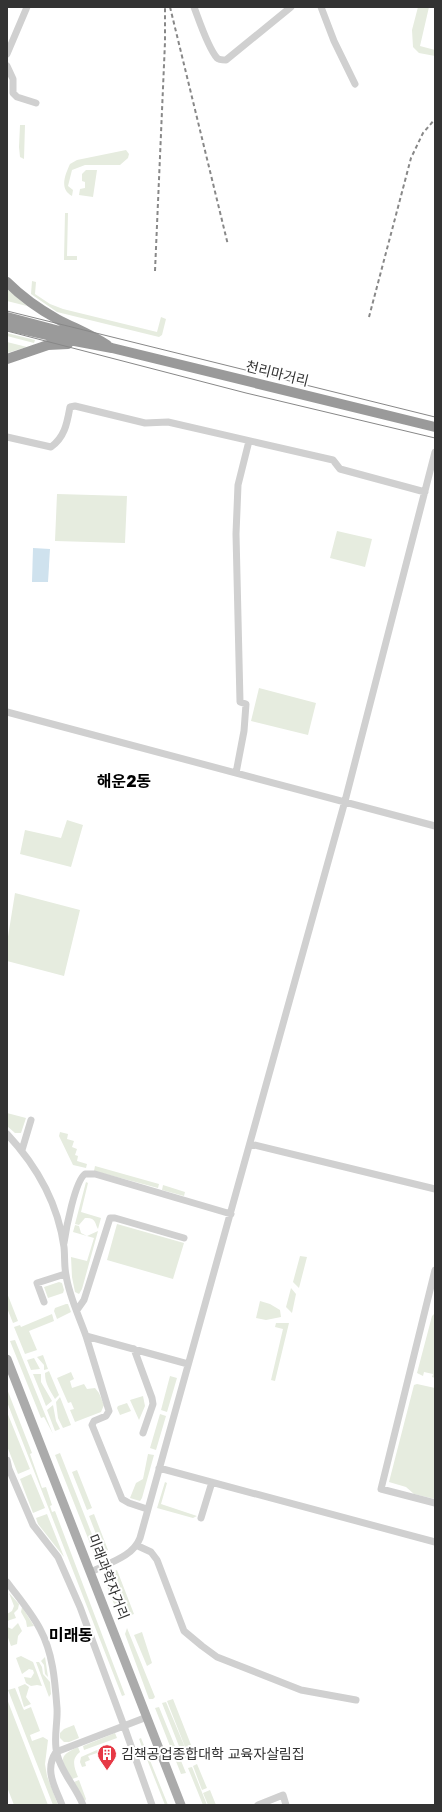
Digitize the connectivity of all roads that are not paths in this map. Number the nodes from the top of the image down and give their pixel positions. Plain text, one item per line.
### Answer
1 (27, 7) edge
2 (194, 7) edge
3 (291, 7) edge
4 (321, 7) edge
5 (9, 42) edge
6 (7, 54) edge
7 (7, 66) edge
8 (355, 84) dead end
9 (36, 103) dead end
10 (7, 282) edge
11 (7, 317) edge
12 (7, 326) edge
13 (112, 348) junction
14 (7, 359) edge
15 (435, 427) edge
16 (7, 437) edge
17 (249, 441) junction
18 (435, 452) edge
19 (425, 492) junction
20 (7, 712) edge
21 (236, 773) junction
22 (345, 802) junction
23 (435, 826) edge
24 (31, 1120) dead end
25 (7, 1134) edge
26 (250, 1144) junction
27 (22, 1150) junction
28 (435, 1190) edge
29 (231, 1214) junction
30 (184, 1238) dead end
31 (64, 1247) junction
32 (435, 1270) edge
33 (65, 1274) junction
34 (44, 1302) dead end
35 (77, 1310) junction
36 (86, 1336) junction
37 (134, 1349) junction
38 (7, 1359) edge
39 (188, 1364) junction
40 (143, 1433) dead end
41 (7, 1460) edge
42 (159, 1468) junction
43 (8, 1469) edge
44 (212, 1482) junction
45 (435, 1503) edge
46 (147, 1509) junction
47 (201, 1518) dead end
48 (435, 1542) edge
49 (138, 1546) junction
50 (90, 1572) junction
51 (7, 1582) edge
52 (356, 1700) dead end
53 (147, 1717) junction
54 (124, 1726) junction
55 (56, 1752) junction
56 (62, 1805) edge
57 (83, 1805) edge
58 (152, 1805) edge
59 (181, 1805) edge
60 (258, 1805) edge
61 (286, 1805) edge

1 - 5 street
2 - 3 street
4 - 8 street
5 - 6 street
7 - 9 street
10 - 13 highway
11 - 13 highway, 천리마거리
12 - 13 highway, 천리마거리
13 - 14 highway
13 - 15 highway, 천리마거리
16 - 17 street
17 - 19 street
17 - 21 street
18 - 19 street
19 - 22 street
20 - 21 street
21 - 22 street
22 - 23 street
22 - 26 street
24 - 27 street
25 - 27 street
26 - 28 street
26 - 29 street
27 - 31 street
29 - 31 street
29 - 39 street
30 - 35 street
31 - 33 street
32 - 45 street
33 - 34 street
33 - 35 street
35 - 36 street
36 - 37 street
36 - 46 street
37 - 39 street
37 - 40 street
38 - 50 main road, 미래과학자거리
39 - 42 street
41 - 43 street
42 - 44 street
42 - 46 street
43 - 54 street
44 - 47 street
44 - 48 street
46 - 49 street
49 - 50 street
49 - 52 street
50 - 53 main road, 미래과학자거리
51 - 55 street
53 - 54 street
53 - 59 main road, 미래과학자거리
54 - 55 street
54 - 58 street
55 - 56 street
55 - 57 street
60 - 61 street

